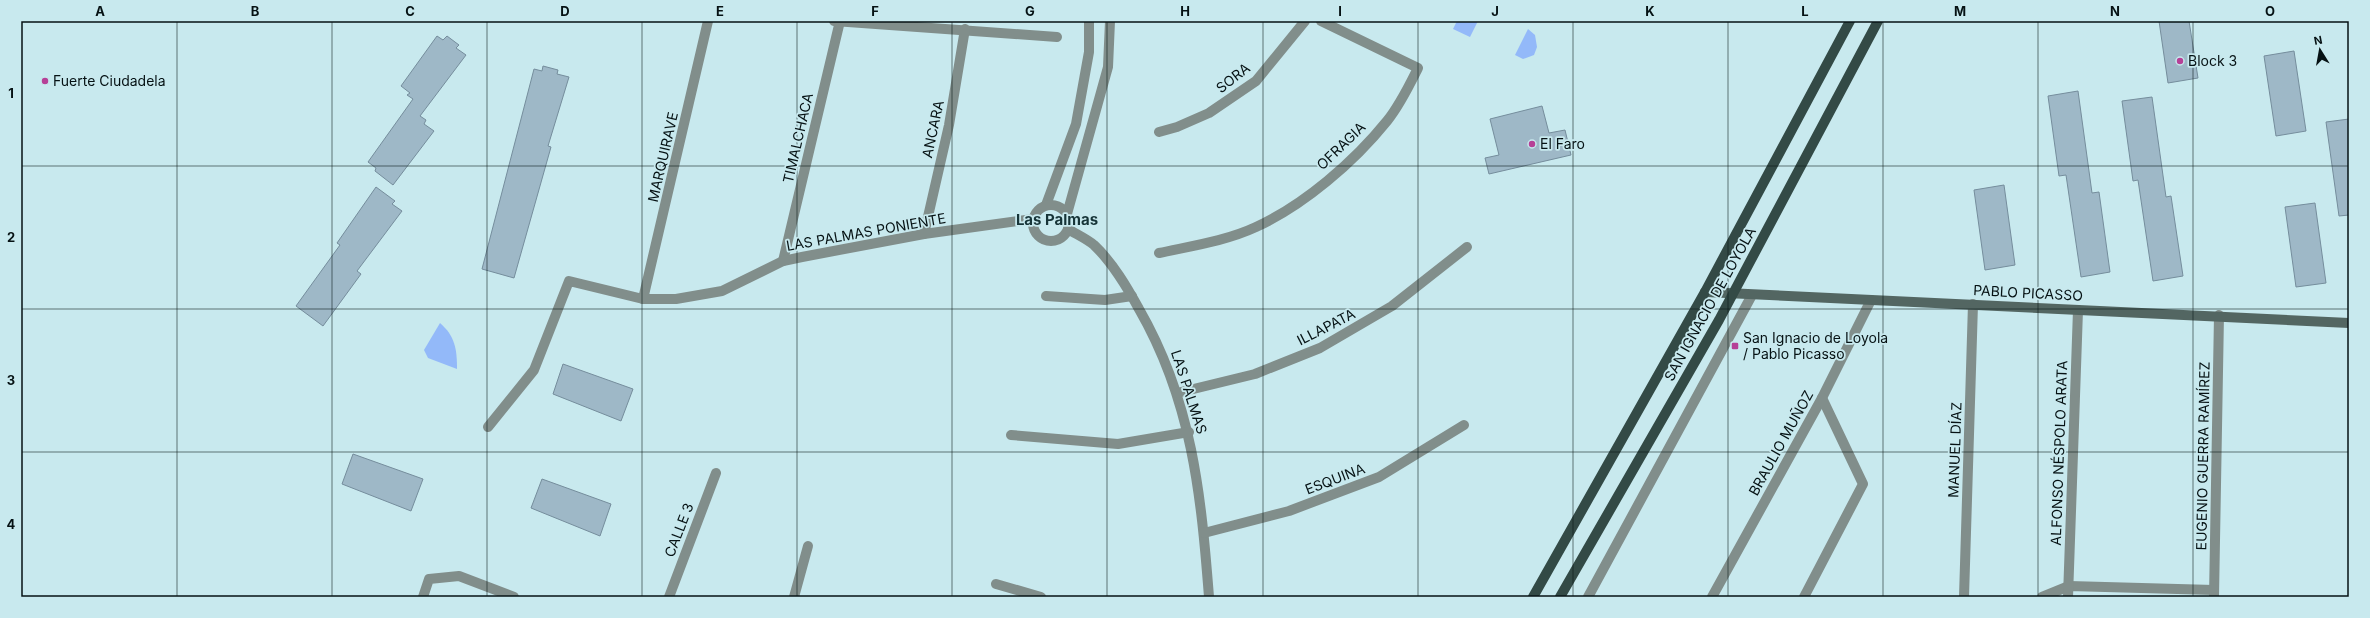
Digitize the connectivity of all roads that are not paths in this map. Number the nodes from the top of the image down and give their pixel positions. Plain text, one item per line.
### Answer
1 (708, 21) edge
2 (833, 21) edge
3 (840, 21) edge
4 (1089, 21) edge
5 (1110, 21) edge
6 (1305, 21) edge
7 (1321, 21) edge
8 (1850, 21) edge
9 (1878, 21) edge
10 (965, 29) junction
11 (1057, 37) dead end
12 (1159, 132) dead end
13 (1046, 205) junction
14 (1067, 214) junction
15 (1033, 219) junction
16 (1068, 230) junction
17 (924, 234) junction
18 (1467, 247) dead end
19 (1159, 253) dead end
20 (783, 261) junction
21 (1705, 292) junction
22 (1733, 294) junction
23 (1752, 295) junction
24 (1046, 296) dead end
25 (1132, 296) junction
26 (643, 299) junction
27 (1870, 300) junction
28 (1973, 304) junction
29 (2078, 310) junction
30 (2219, 316) junction
31 (2349, 323) edge
32 (1178, 393) junction
33 (1822, 398) junction
34 (1464, 425) dead end
35 (488, 427) dead end
36 (1189, 432) junction
37 (1011, 436) dead end
38 (716, 474) dead end
39 (1204, 534) junction
40 (808, 546) dead end
41 (996, 584) dead end
42 (2069, 586) junction
43 (2214, 593) edge
44 (423, 597) edge
45 (514, 597) edge
46 (669, 597) edge
47 (794, 597) edge
48 (1041, 597) edge
49 (1209, 597) edge
50 (1533, 597) edge
51 (1560, 597) edge
52 (1588, 597) edge
53 (1712, 597) edge
54 (1804, 597) edge
55 (1964, 597) edge
56 (2042, 597) edge
57 (2068, 597) edge

1 - 26 street, MARQUIRAVE
2 - 3 street
3 - 10 street
3 - 20 street, TIMALCHACA
4 - 13 street
5 - 14 street
6 - 12 street, SORA
7 - 19 street, OFRAGIA
8 - 21 main road, SAN IGNACIO DE LOYOLA
9 - 22 main road, SAN IGNACIO DE LOYOLA
10 - 11 street
10 - 17 street, ANCARA
13 - 14 street
13 - 15 street
14 - 16 street
15 - 16 street
15 - 17 street, LAS PALMAS PONIENTE
16 - 25 street, LAS PALMAS
17 - 20 street, LAS PALMAS PONIENTE
18 - 32 street, ILLAPATA
20 - 26 street, LAS PALMAS PONIENTE
21 - 22 street, PABLO PICASSO
21 - 50 main road, SAN IGNACIO DE LOYOLA
22 - 23 street, PABLO PICASSO
22 - 51 main road, SAN IGNACIO DE LOYOLA
23 - 27 street, PABLO PICASSO
23 - 52 street
24 - 25 street
25 - 32 street, LAS PALMAS
26 - 35 street, LAS PALMAS PONIENTE
27 - 28 street, PABLO PICASSO
27 - 33 street, BRAULIO MUÑOZ
28 - 29 street, PABLO PICASSO
28 - 55 street, MANUEL DÍAZ
29 - 30 street, PABLO PICASSO
29 - 42 street, ALFONSO NÉSPOLO ARATA
30 - 31 street, PABLO PICASSO
30 - 43 street, EUGENIO GUERRA RAMÍREZ
32 - 36 street, LAS PALMAS
33 - 53 street, BRAULIO MUÑOZ
33 - 54 street
34 - 39 street, ESQUINA
36 - 37 street
36 - 39 street, LAS PALMAS
38 - 46 street, CALLE 3
39 - 49 street, LAS PALMAS
40 - 47 street
41 - 48 street
42 - 43 street
42 - 56 street
42 - 57 street, ALFONSO NÉSPOLO ARATA
44 - 45 street

